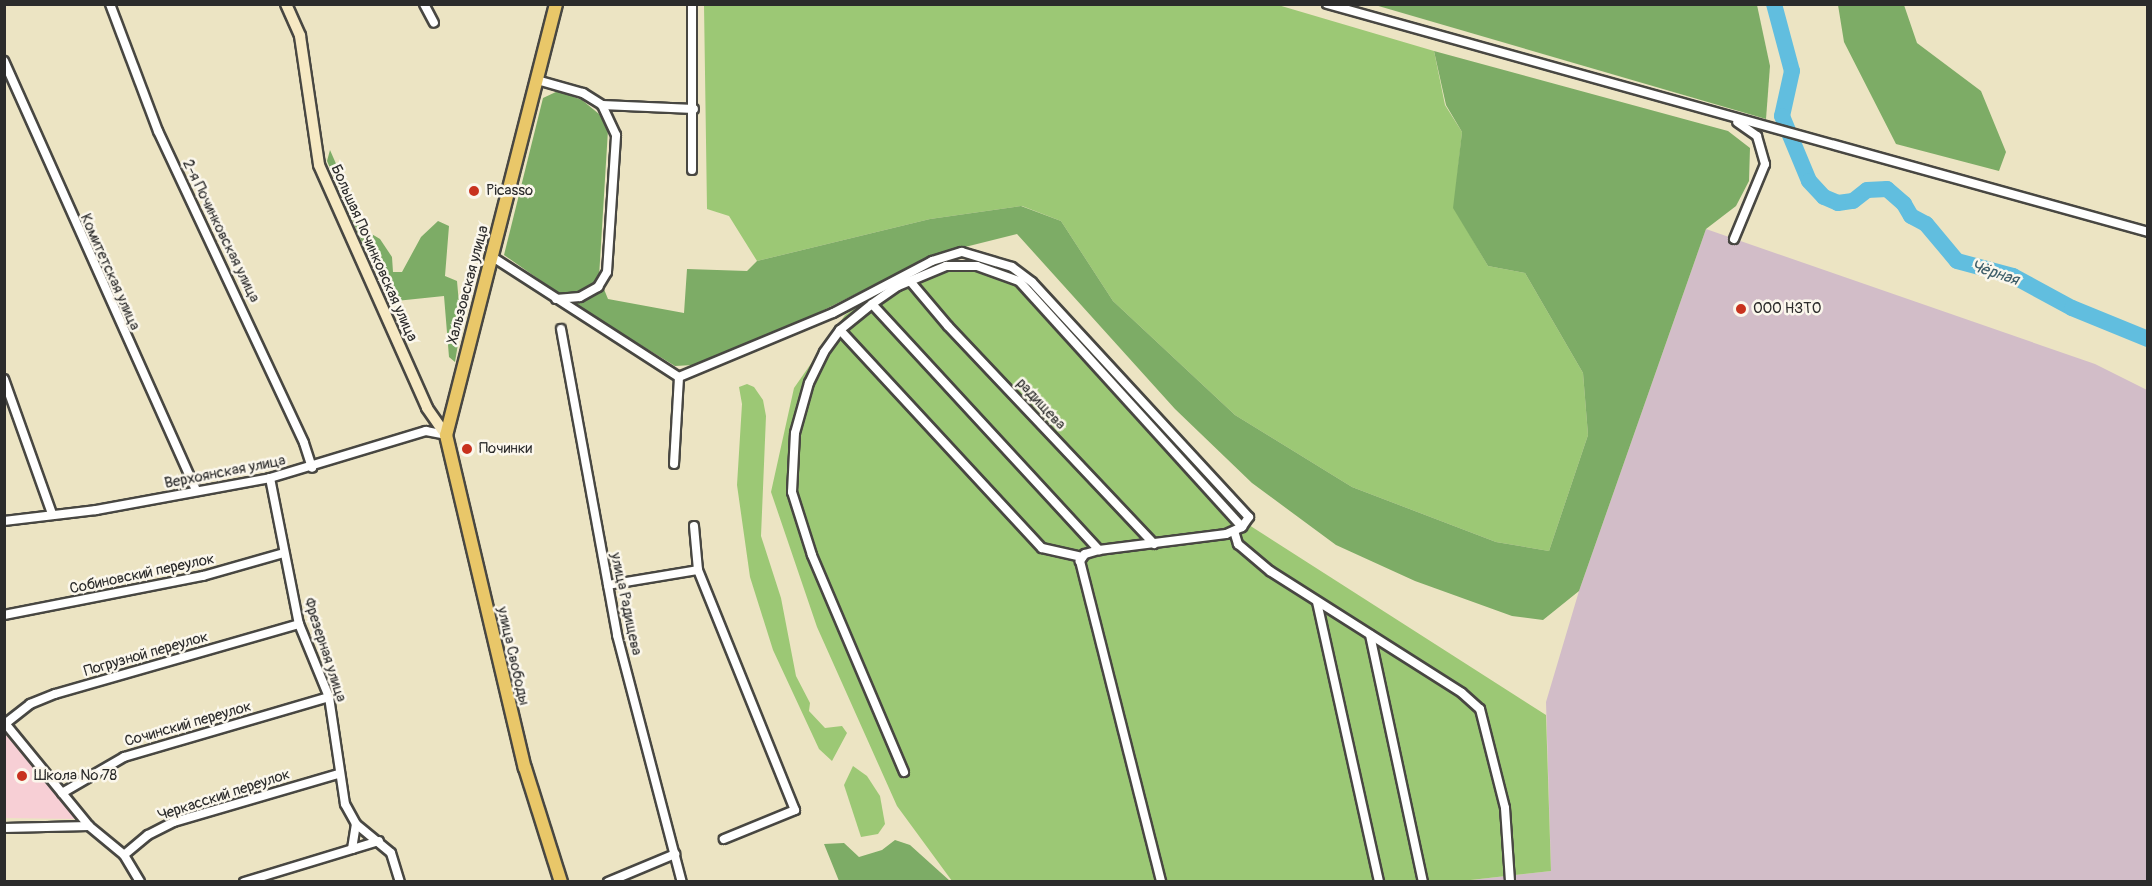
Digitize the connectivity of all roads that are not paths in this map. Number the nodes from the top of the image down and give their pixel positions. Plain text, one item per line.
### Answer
1 (110, 4) edge
2 (286, 4) edge
3 (424, 4) edge
4 (556, 4) edge
5 (692, 4) edge
6 (1327, 4) edge
7 (434, 23) dead end
8 (4, 61) edge
9 (537, 80) junction
10 (602, 105) junction
11 (694, 109) junction
12 (1734, 119) junction
13 (692, 170) dead end
14 (2148, 232) edge
15 (1734, 239) dead end
16 (491, 256) junction
17 (910, 281) junction
18 (556, 299) junction
19 (872, 304) junction
20 (561, 329) dead end
21 (840, 330) junction
22 (679, 377) junction
23 (4, 379) edge
24 (446, 435) junction
25 (674, 464) dead end
26 (312, 468) junction
27 (270, 478) junction
28 (196, 491) junction
29 (52, 514) junction
30 (4, 521) edge
31 (694, 526) dead end
32 (1242, 527) junction
33 (1234, 531) junction
34 (1154, 544) junction
35 (1099, 550) junction
36 (284, 553) junction
37 (1082, 557) junction
38 (698, 570) junction
39 (608, 585) junction
40 (1317, 602) junction
41 (4, 615) edge
42 (299, 624) junction
43 (1370, 635) junction
44 (329, 697) junction
45 (5, 722) edge
46 (904, 772) dead end
47 (338, 774) junction
48 (62, 793) junction
49 (356, 824) junction
50 (89, 826) junction
51 (4, 828) edge
52 (724, 839) dead end
53 (379, 841) junction
54 (352, 849) junction
55 (675, 854) junction
56 (124, 855) junction
57 (140, 882) edge
58 (244, 882) edge
59 (400, 882) edge
60 (561, 882) edge
61 (608, 882) edge
62 (682, 882) edge
63 (1161, 882) edge
64 (1379, 882) edge
65 (1423, 882) edge
66 (1510, 882) edge

1 - 26 street, 2-я Починковская улица
2 - 24 street, Большая Починковская улица
3 - 7 street
4 - 9 main road, Хальзовская улица
5 - 11 street
6 - 12 street
8 - 28 street, Комитетская улица
9 - 10 street
9 - 16 main road, Хальзовская улица
10 - 11 street
10 - 18 street
11 - 13 street
12 - 14 street
12 - 15 street
16 - 18 street
16 - 24 main road, Хальзовская улица
17 - 19 street
17 - 32 street
17 - 34 street, радищева
18 - 22 street
19 - 21 street
19 - 35 street
20 - 39 street, улица Радищева
21 - 37 street
21 - 46 street
22 - 25 street
22 - 32 street
23 - 29 street
24 - 26 street, Верхоянская улица
24 - 60 main road, улица Свободы
26 - 27 street, Верхоянская улица
27 - 28 street, Верхоянская улица
27 - 36 street, Фрезерная улица
28 - 29 street, Верхоянская улица
29 - 30 street, Верхоянская улица
31 - 38 street
32 - 33 street
33 - 34 street
33 - 40 street
34 - 35 street
35 - 37 street
36 - 41 street, Собиновский переулок
36 - 42 street, Фрезерная улица
37 - 63 street
38 - 39 street
38 - 52 street
39 - 55 street, улица Радищева
40 - 43 street
40 - 64 street
42 - 44 street, Фрезерная улица
42 - 45 street, Погрузной переулок
43 - 65 street
43 - 66 street
44 - 47 street, Фрезерная улица
44 - 48 street, Сочинский переулок
45 - 48 street
47 - 49 street, Фрезерная улица
47 - 56 street, Черкасский переулок
48 - 50 street
49 - 53 street, Фрезерная улица
49 - 54 street
50 - 51 street
50 - 56 street
53 - 54 street
53 - 59 street, Фрезерная улица
54 - 58 street
55 - 61 street
55 - 62 street, улица Радищева
56 - 57 street

